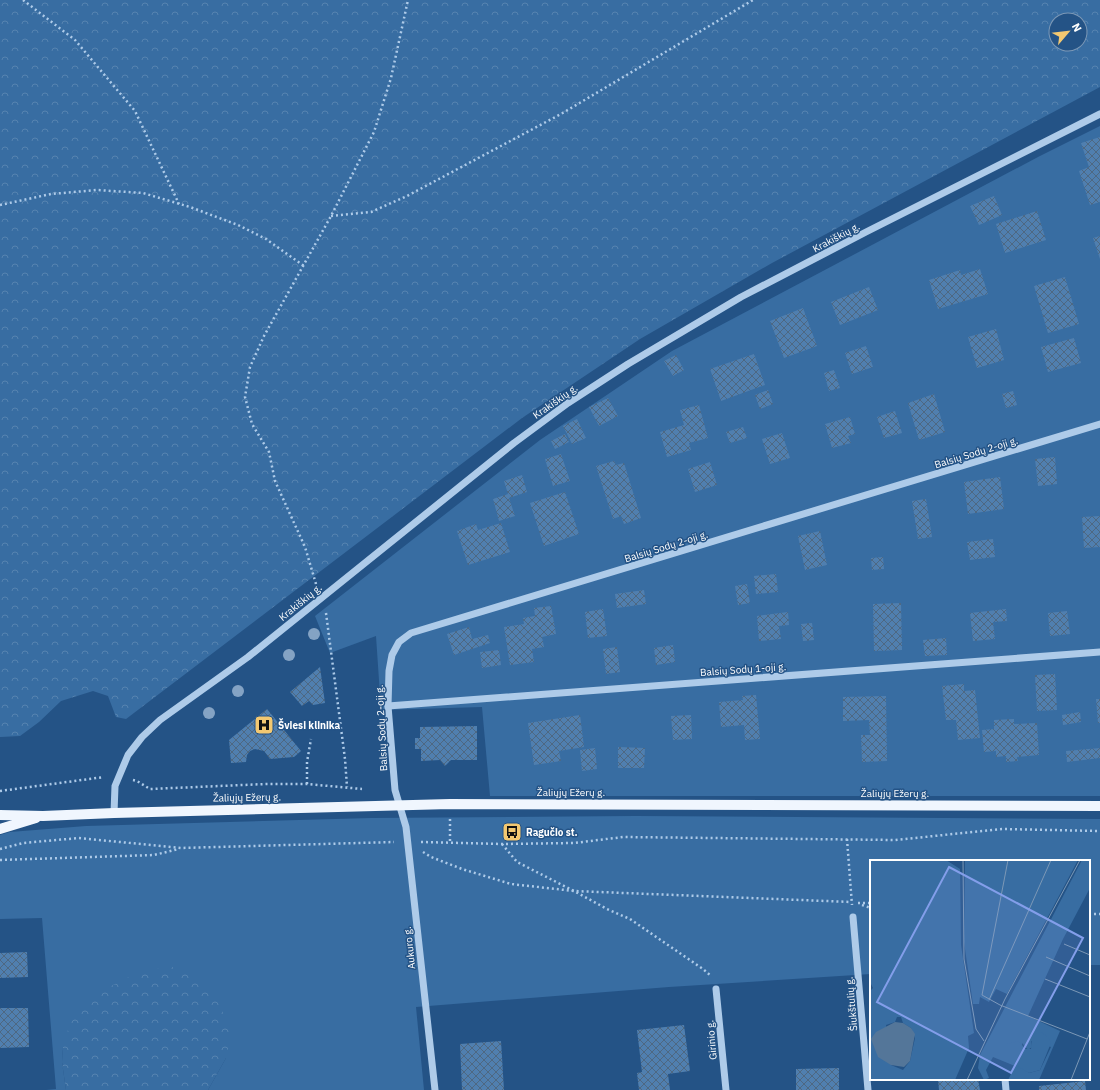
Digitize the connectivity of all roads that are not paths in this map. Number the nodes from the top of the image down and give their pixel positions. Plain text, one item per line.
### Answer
1 (1100, 114) edge
2 (1100, 424) edge
3 (1100, 652) edge
4 (388, 706) junction
5 (399, 806) junction
6 (1100, 806) edge
7 (114, 813) junction
8 (0, 815) edge
9 (43, 816) junction
10 (0, 829) edge
11 (853, 917) road end
12 (716, 988) road end
13 (1005, 1080) edge
14 (435, 1090) edge
15 (726, 1090) edge
16 (868, 1090) edge
17 (1006, 1090) edge

1 - 7 street, Krakiškių g.
2 - 4 street, Balsių Sodų 2-oji g.
3 - 4 street, Balsių Sodų 1-oji g.
4 - 5 street, Balsių Sodų 2-oji g.
5 - 6 main road, Žaliųjų Ežerų g.
5 - 7 main road, Žaliųjų Ežerų g.
5 - 14 street, Aukuro g.
7 - 9 main road, Žaliųjų Ežerų g.
8 - 9 main road, Žaliųjų Ežerų g.
9 - 10 main road, Žaliųjų Ežerų g.
11 - 16 street, Šiukštulių g.
12 - 15 street, Girinio g.
13 - 17 street

